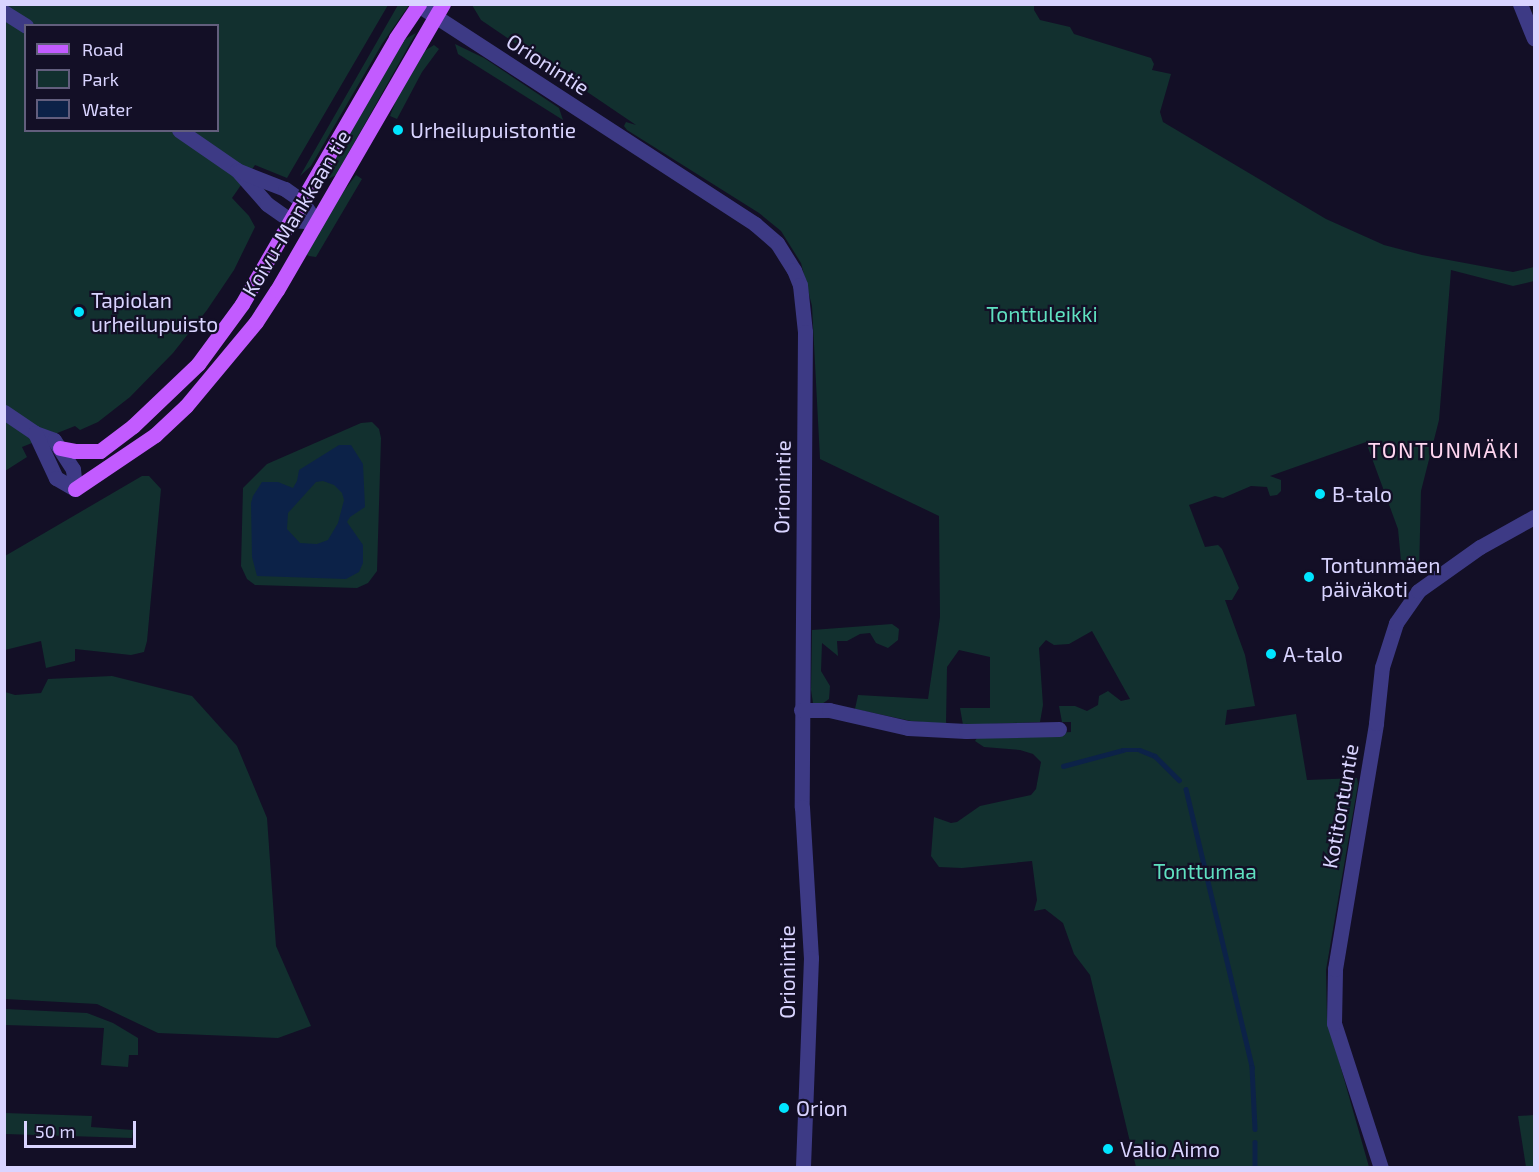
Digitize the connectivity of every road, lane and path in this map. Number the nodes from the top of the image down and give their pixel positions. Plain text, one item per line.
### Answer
1 (1520, 4) edge
2 (418, 5) edge
3 (439, 10) edge
4 (4, 12) edge
5 (24, 25) edge
6 (1534, 38) edge
7 (182, 132) edge
8 (237, 170) junction
9 (301, 200) junction
10 (290, 220) junction
11 (316, 222) junction
12 (4, 412) edge
13 (35, 433) junction
14 (60, 448) junction
15 (75, 489) junction
16 (1534, 517) edge
17 (801, 710) junction
18 (1059, 729) dead end
19 (803, 1167) edge
20 (1381, 1167) edge

1 - 6 street
2 - 3 street, Orionintie
2 - 9 main road, Koivu-Mankkaan tie
3 - 11 main road, Koivu-Mankkaan tie
3 - 17 street, Orionintie
4 - 5 street
7 - 8 street
8 - 9 street
8 - 10 street
9 - 10 main road, Koivu-Mankkaan tie
9 - 11 street
10 - 11 street
10 - 14 main road, Koivu-Mankkaan tie
11 - 15 main road, Koivu-Mankkaan tie
12 - 13 street
13 - 14 street
13 - 15 street
14 - 15 street
16 - 20 street, Kotitontuntie
17 - 18 street
17 - 19 street, Orionintie

